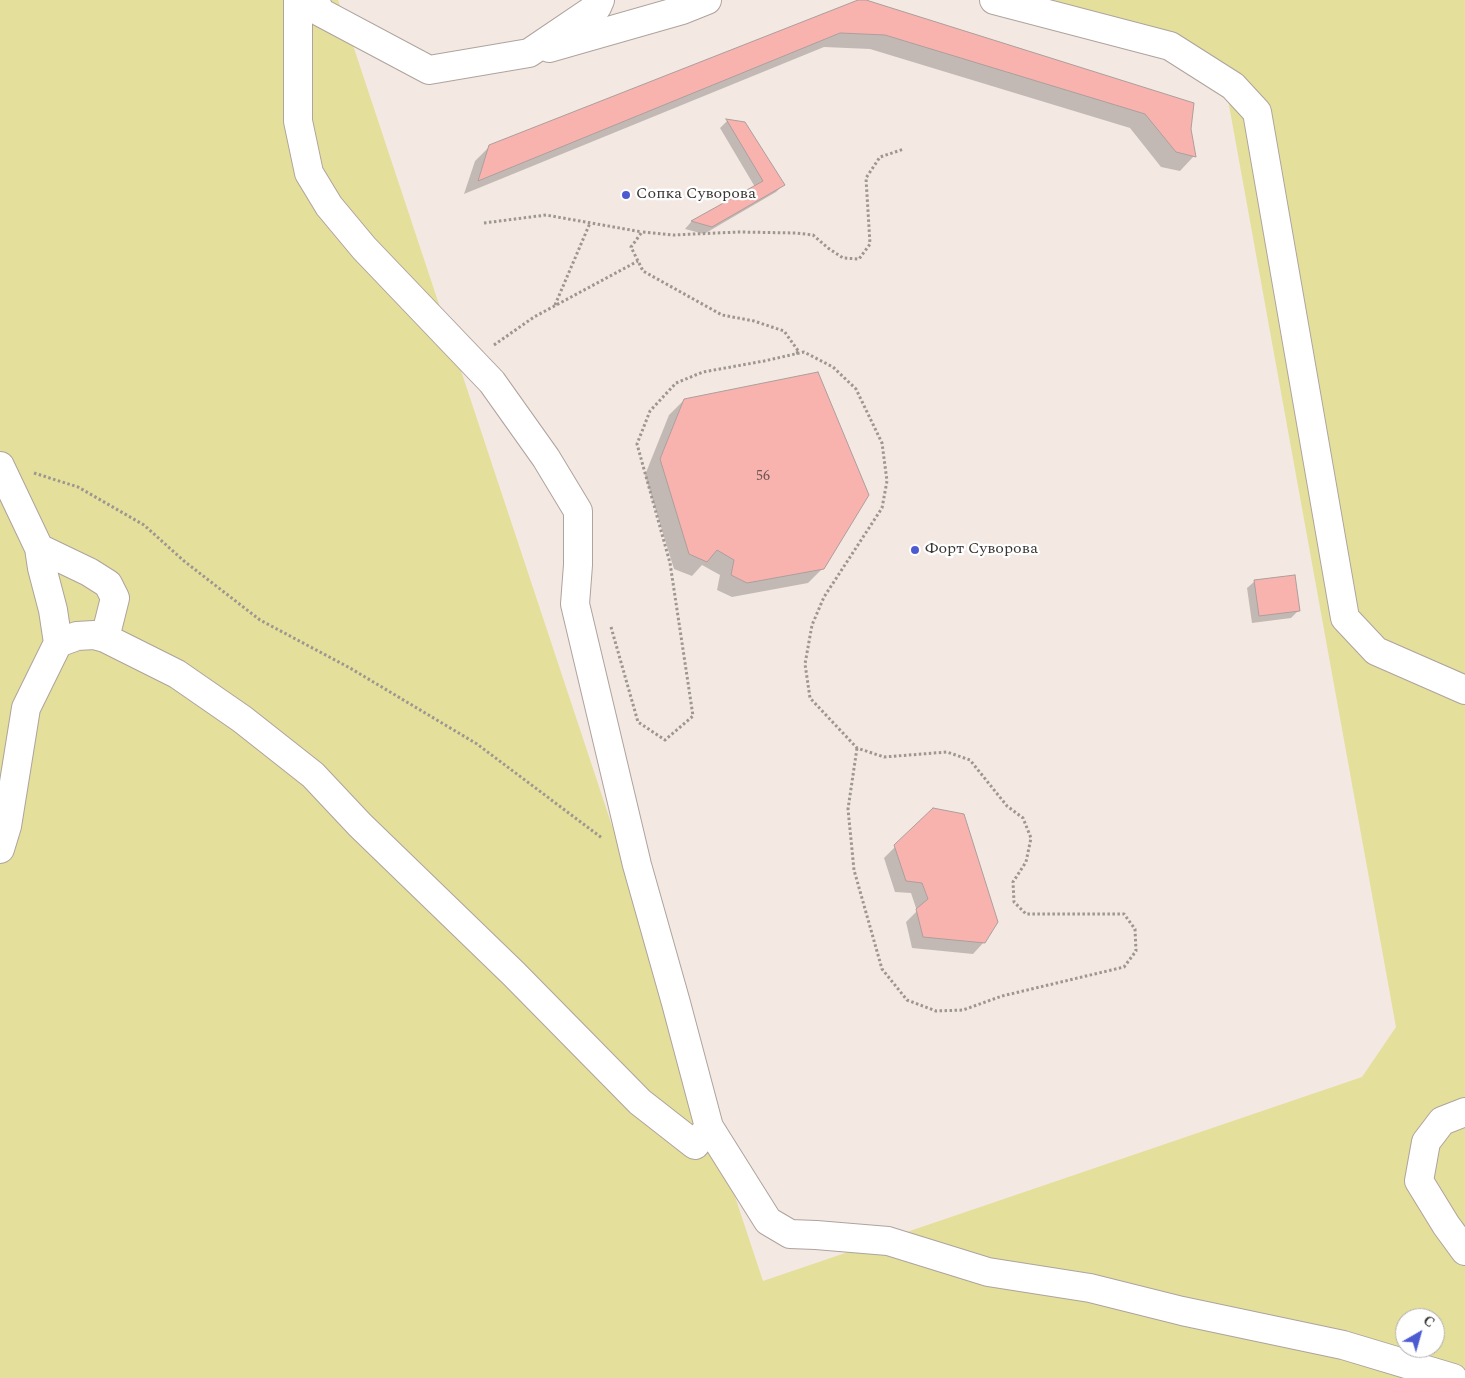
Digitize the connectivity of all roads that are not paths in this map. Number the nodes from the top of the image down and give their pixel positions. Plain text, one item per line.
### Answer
1 (298, 0) edge
2 (314, 0) edge
3 (600, 0) edge
4 (707, 0) edge
5 (994, 0) edge
6 (529, 53) junction
7 (13, 468) edge
8 (39, 548) junction
9 (105, 638) junction
10 (58, 643) junction
11 (1465, 690) edge
12 (0, 849) edge
13 (1465, 1112) edge
14 (709, 1126) junction
15 (1465, 1251) edge
16 (1453, 1378) edge

1 - 14 street
2 - 6 street
3 - 6 street
4 - 6 street
5 - 11 street
7 - 8 street
8 - 9 street
8 - 10 street
9 - 10 street
9 - 14 street
10 - 12 street
13 - 15 street
14 - 16 street

